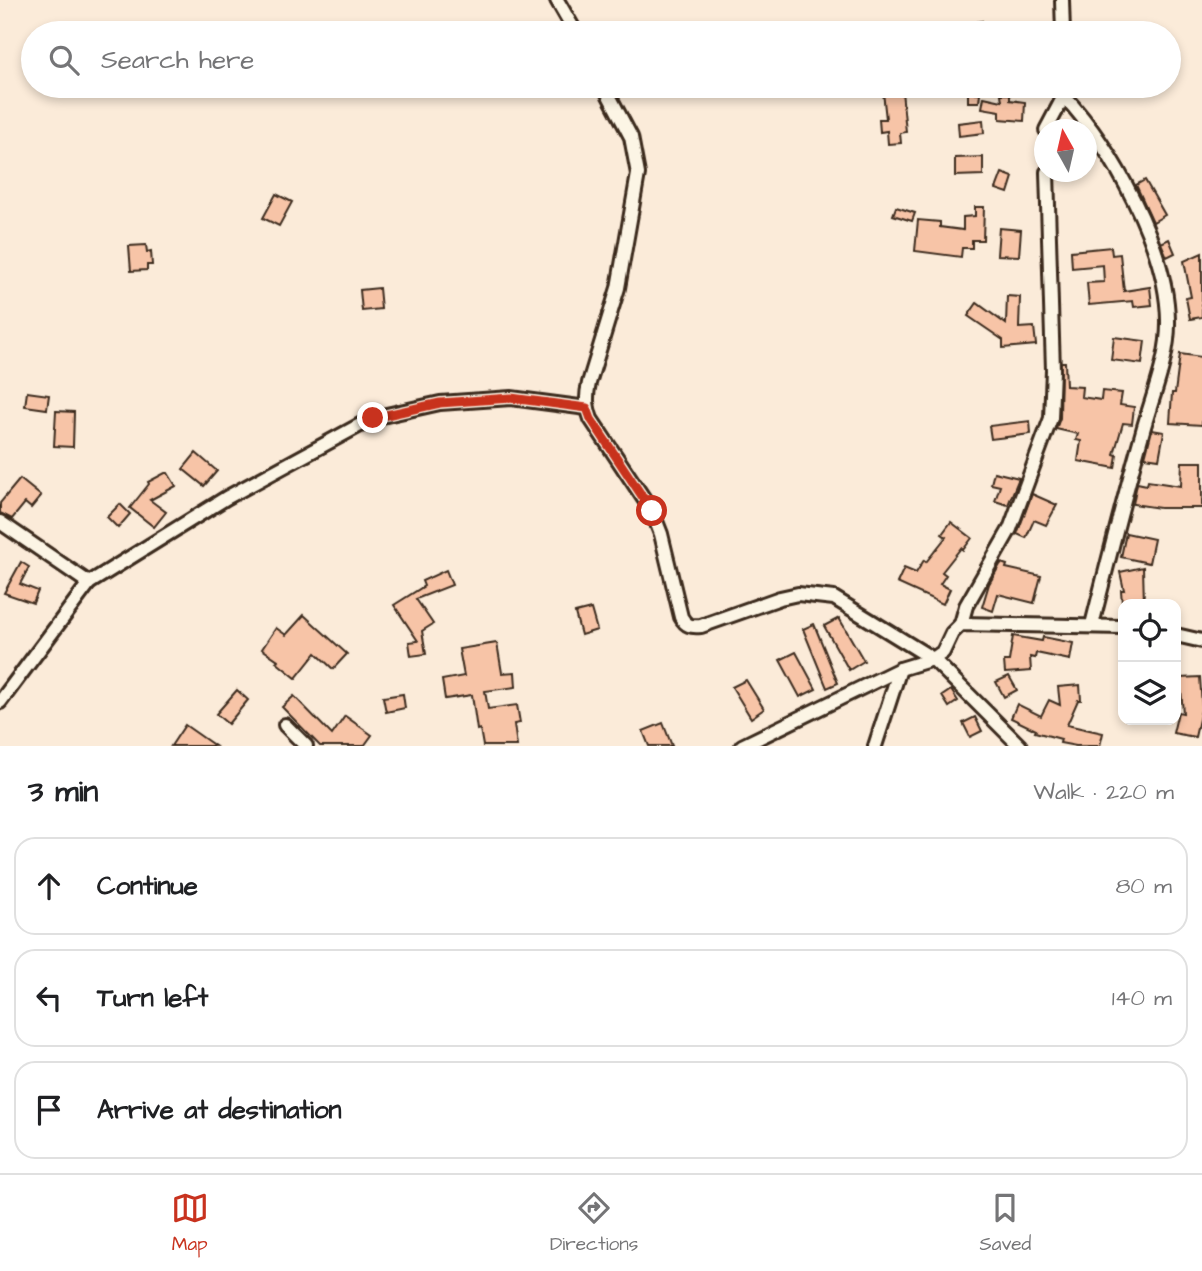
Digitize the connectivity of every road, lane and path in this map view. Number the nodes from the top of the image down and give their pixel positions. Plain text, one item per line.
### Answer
1 (557, 0) edge
2 (1062, 0) edge
3 (569, 21) edge
4 (1063, 21) edge
5 (610, 98) edge
6 (1061, 98) edge
7 (1069, 98) edge
8 (1051, 119) edge
9 (1046, 182) edge
10 (587, 408) junction
11 (0, 522) edge
12 (89, 583) junction
13 (961, 625) junction
14 (1092, 625) junction
15 (1118, 627) edge
16 (1181, 636) edge
17 (1202, 641) edge
18 (933, 659) junction
19 (900, 668) junction
20 (0, 702) edge
21 (285, 724) dead end
22 (306, 746) edge
23 (742, 746) edge
24 (875, 746) edge
25 (1020, 746) edge

1 - 3 street
2 - 4 street
5 - 10 street
6 - 8 street
7 - 14 street
9 - 13 street
10 - 12 street
10 - 18 street
11 - 12 street
12 - 20 street
13 - 14 street
13 - 18 street
14 - 15 street
16 - 17 street
18 - 19 street
18 - 25 street
19 - 23 street
19 - 24 street
21 - 22 street

